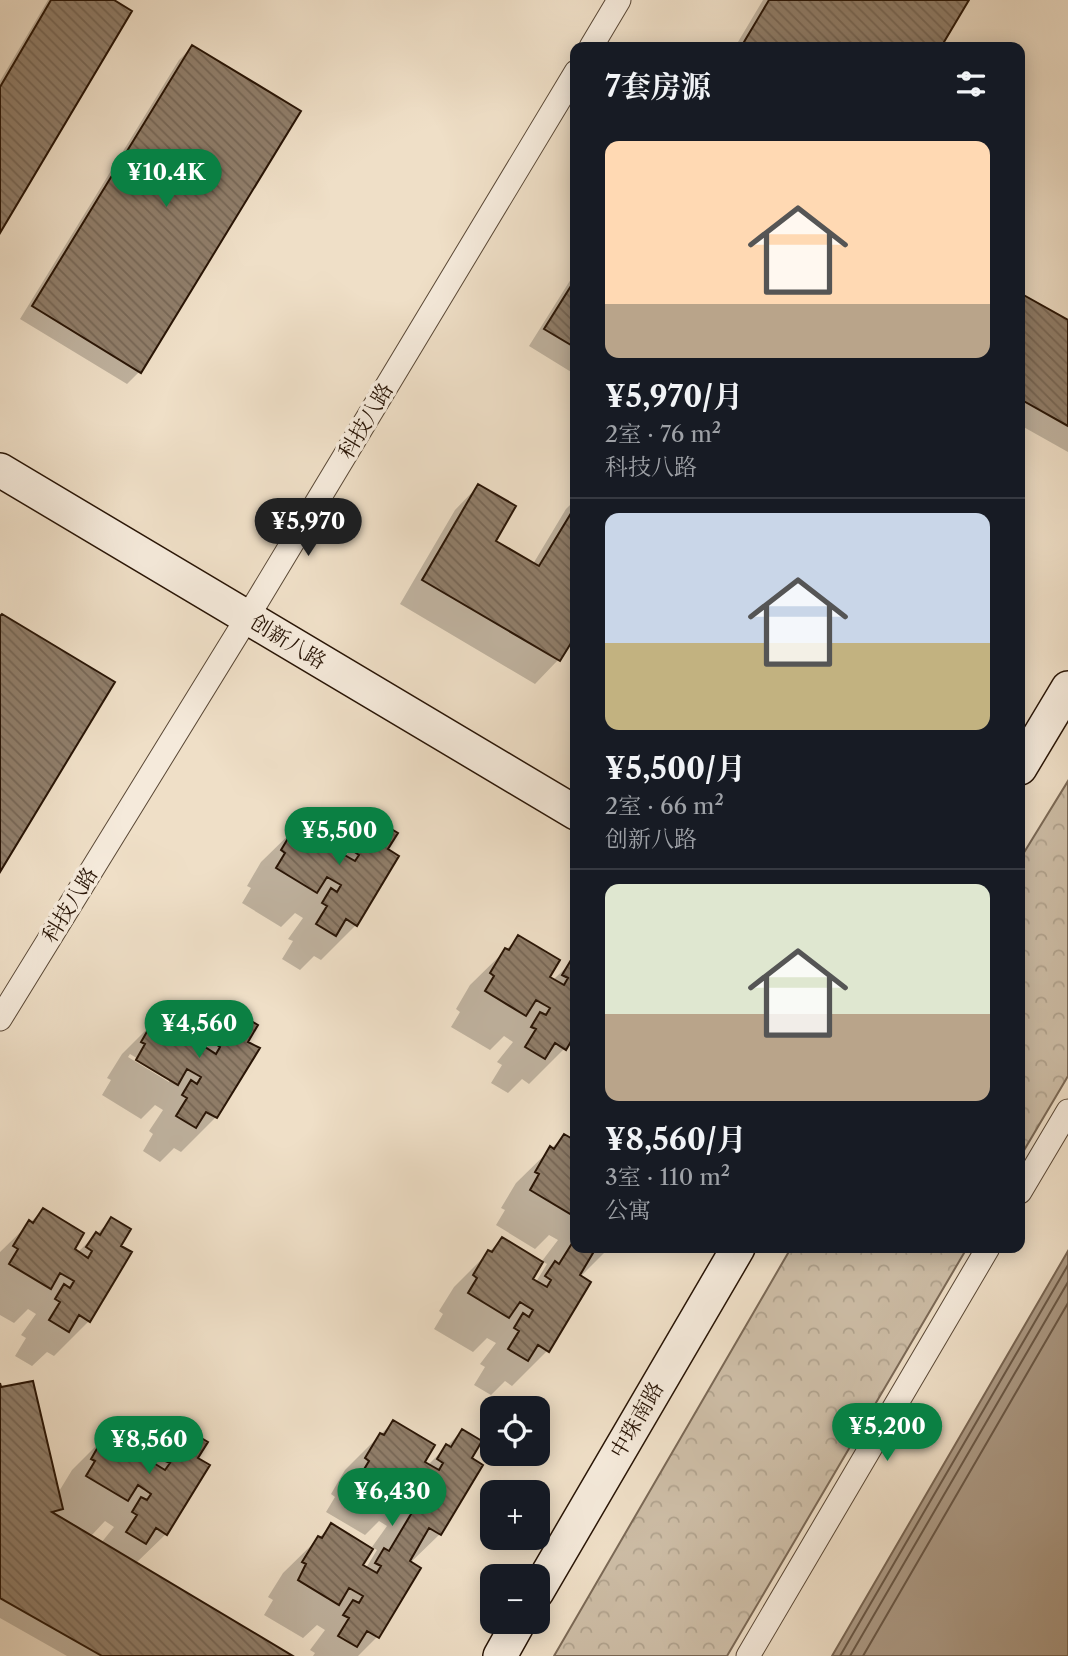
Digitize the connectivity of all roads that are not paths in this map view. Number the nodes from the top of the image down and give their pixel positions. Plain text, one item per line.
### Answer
1 (619, 0) edge
2 (594, 42) edge
3 (570, 82) edge
4 (0, 470) edge
5 (247, 618) junction
6 (1068, 688) edge
7 (1025, 760) edge
8 (570, 809) edge
9 (0, 1019) edge
10 (1068, 1111) edge
11 (1025, 1184) edge
12 (735, 1253) edge
13 (985, 1253) edge
14 (550, 1570) edge
15 (512, 1634) edge
16 (500, 1656) edge
17 (748, 1656) edge

1 - 2 street
3 - 5 street, 科技八路
4 - 5 street, 创新八路
5 - 8 street, 创新八路
5 - 9 street, 科技八路
6 - 7 street
10 - 11 street
12 - 14 street, 中珠南路
13 - 17 street
15 - 16 street

